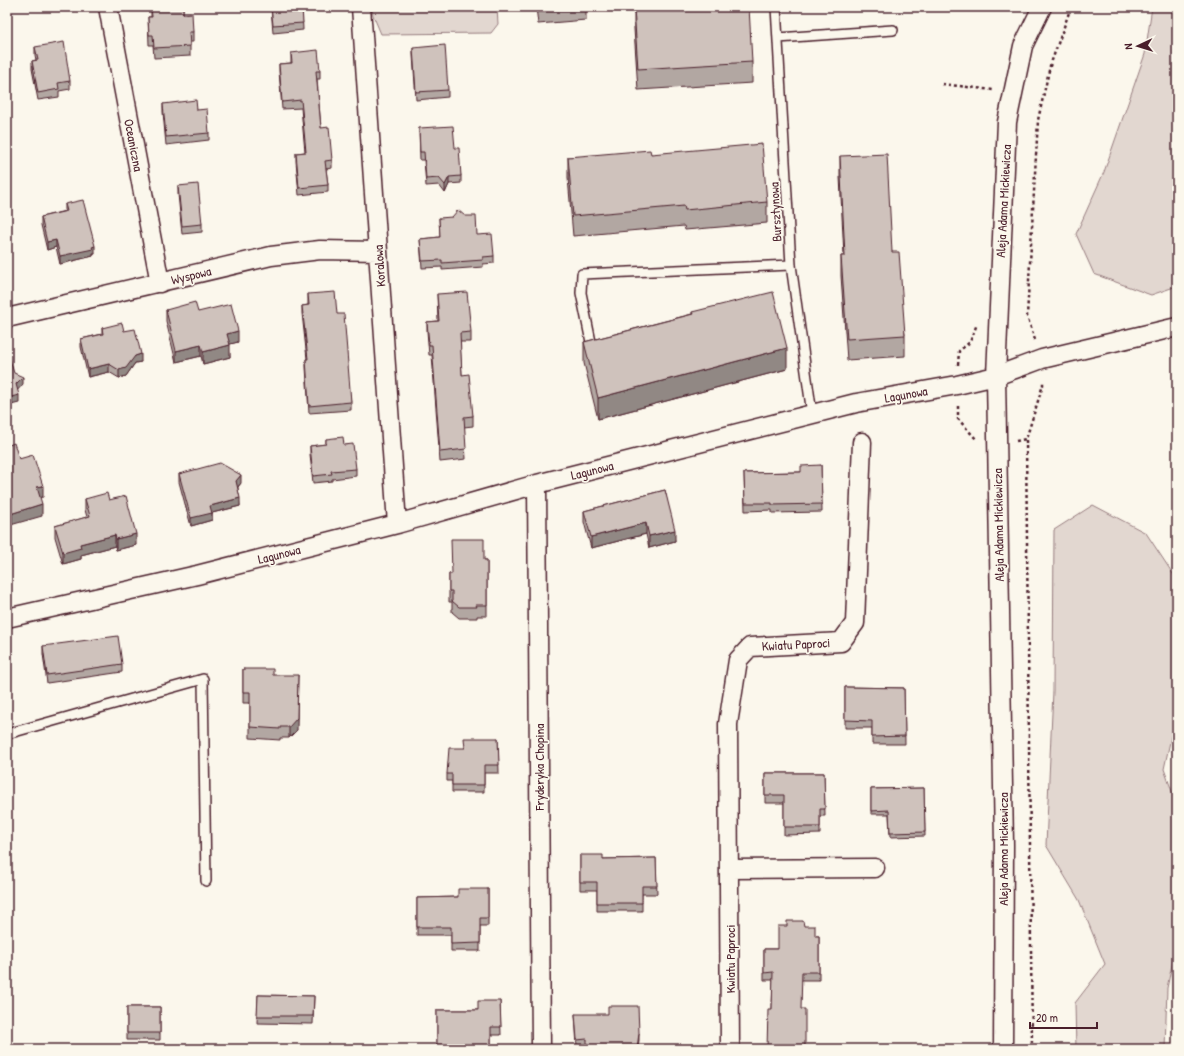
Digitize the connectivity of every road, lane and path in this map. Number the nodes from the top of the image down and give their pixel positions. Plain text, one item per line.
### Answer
1 (108, 7) edge
2 (361, 7) edge
3 (776, 7) edge
4 (1042, 7) edge
5 (1071, 7) edge
6 (893, 30) dead end
7 (778, 38) junction
8 (942, 84) dead end
9 (1013, 93) junction
10 (378, 251) junction
11 (791, 265) junction
12 (160, 283) junction
13 (7, 318) edge
14 (1177, 327) edge
15 (591, 342) edge
16 (1042, 359) junction
17 (996, 376) junction
18 (812, 414) junction
19 (862, 442) dead end
20 (537, 484) junction
21 (397, 524) junction
22 (7, 618) edge
23 (7, 734) edge
24 (875, 868) dead end
25 (729, 870) junction
26 (206, 882) dead end
27 (541, 1049) edge
28 (730, 1049) edge
29 (1004, 1049) edge
30 (1032, 1049) edge

1 - 12 street, Oceaniczna
2 - 10 street, Koralowa
3 - 7 lane, Bursztynowa
4 - 9 street, Aleja Adama Mickiewicza
5 - 16 path
6 - 7 lane
7 - 11 lane, Bursztynowa
8 - 9 path
9 - 17 street, Aleja Adama Mickiewicza
10 - 12 street, Wyspowa
10 - 21 street, Koralowa
11 - 15 lane
11 - 18 lane, Bursztynowa
12 - 13 street, Wyspowa
14 - 16 street, Lagunowa
16 - 17 street, Lagunowa
16 - 30 path
17 - 18 street, Lagunowa
17 - 29 street, Aleja Adama Mickiewicza
18 - 20 street, Lagunowa
19 - 25 street, Kwiatu Paproci
20 - 21 street, Lagunowa
20 - 27 street, Fryderyka Chopina
21 - 22 street, Lagunowa
23 - 26 lane
24 - 25 street
25 - 28 street, Kwiatu Paproci

